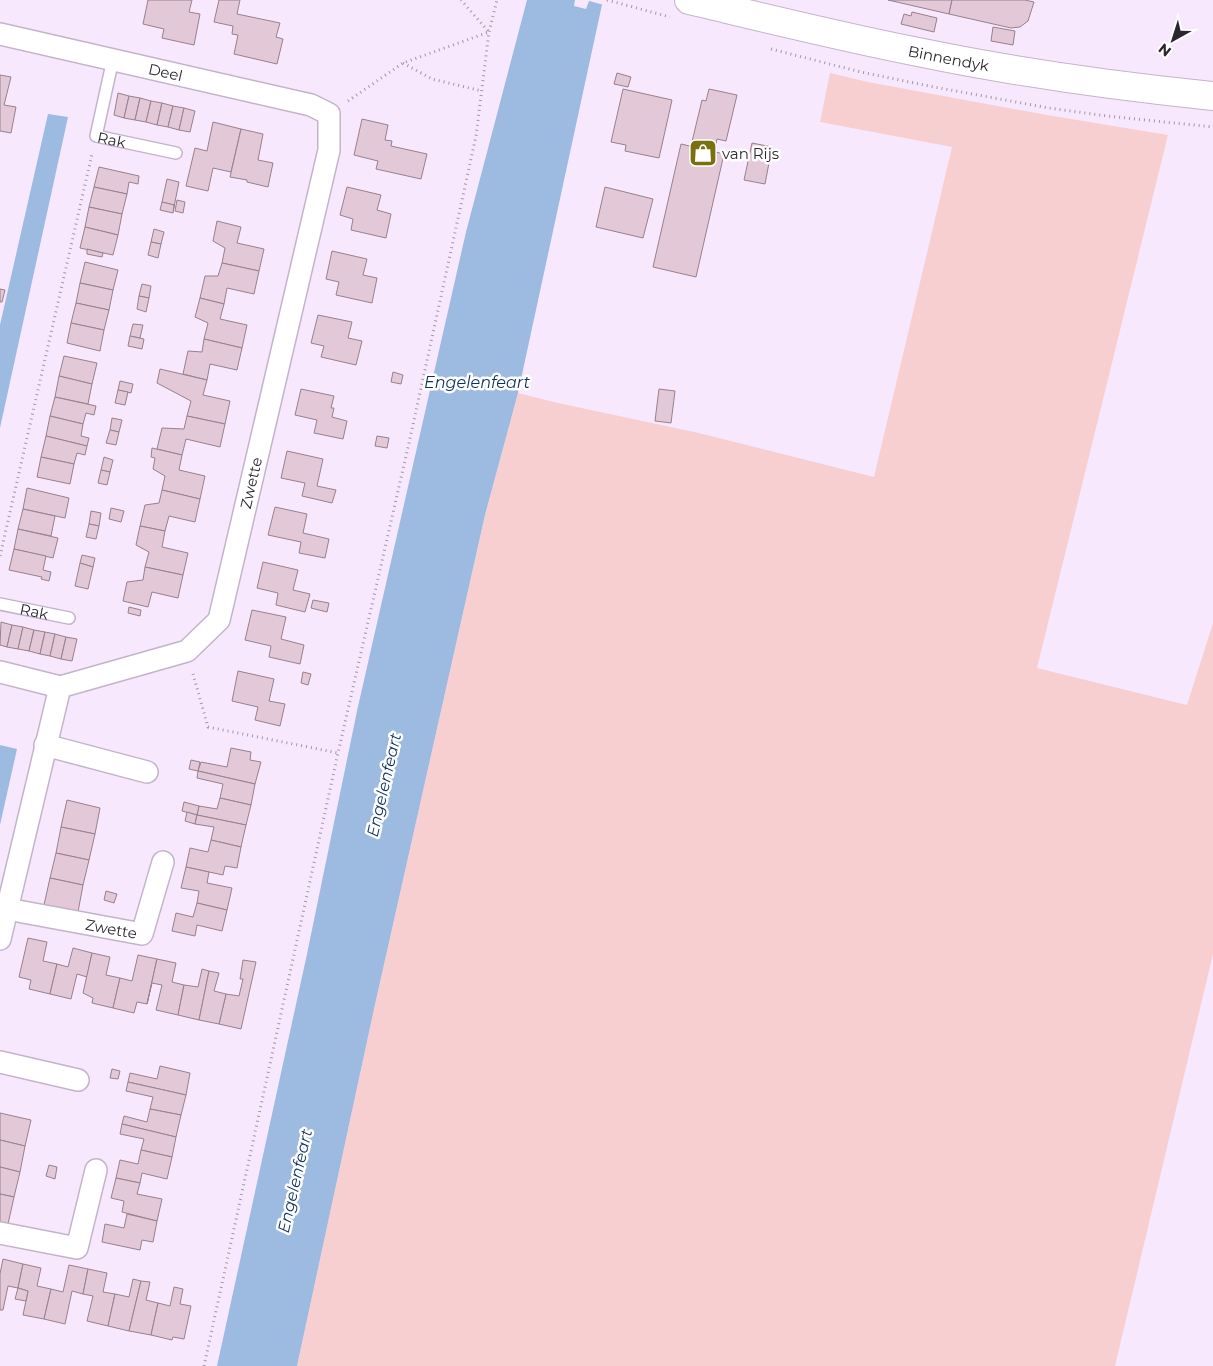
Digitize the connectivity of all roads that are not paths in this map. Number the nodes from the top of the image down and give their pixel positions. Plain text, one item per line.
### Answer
1 (689, 0) edge
2 (0, 34) edge
3 (113, 59) junction
4 (1213, 96) edge
5 (329, 114) joint
6 (176, 152) dead end
7 (0, 604) edge
8 (69, 618) dead end
9 (0, 672) edge
10 (60, 687) junction
11 (45, 745) junction
12 (147, 772) dead end
13 (163, 862) dead end
14 (7, 909) junction
15 (0, 939) edge
16 (0, 1062) edge
17 (78, 1080) dead end
18 (96, 1170) dead end
19 (0, 1233) edge

1 - 4 main road, Binnendyk
2 - 3 street, Deel
3 - 5 street, Deel
3 - 6 lane, Rak
5 - 10 street, Zwette
7 - 8 lane, Rak
9 - 10 street
10 - 11 street
11 - 12 street
11 - 14 street
13 - 14 street, Zwette
14 - 15 street
16 - 17 street
18 - 19 street

